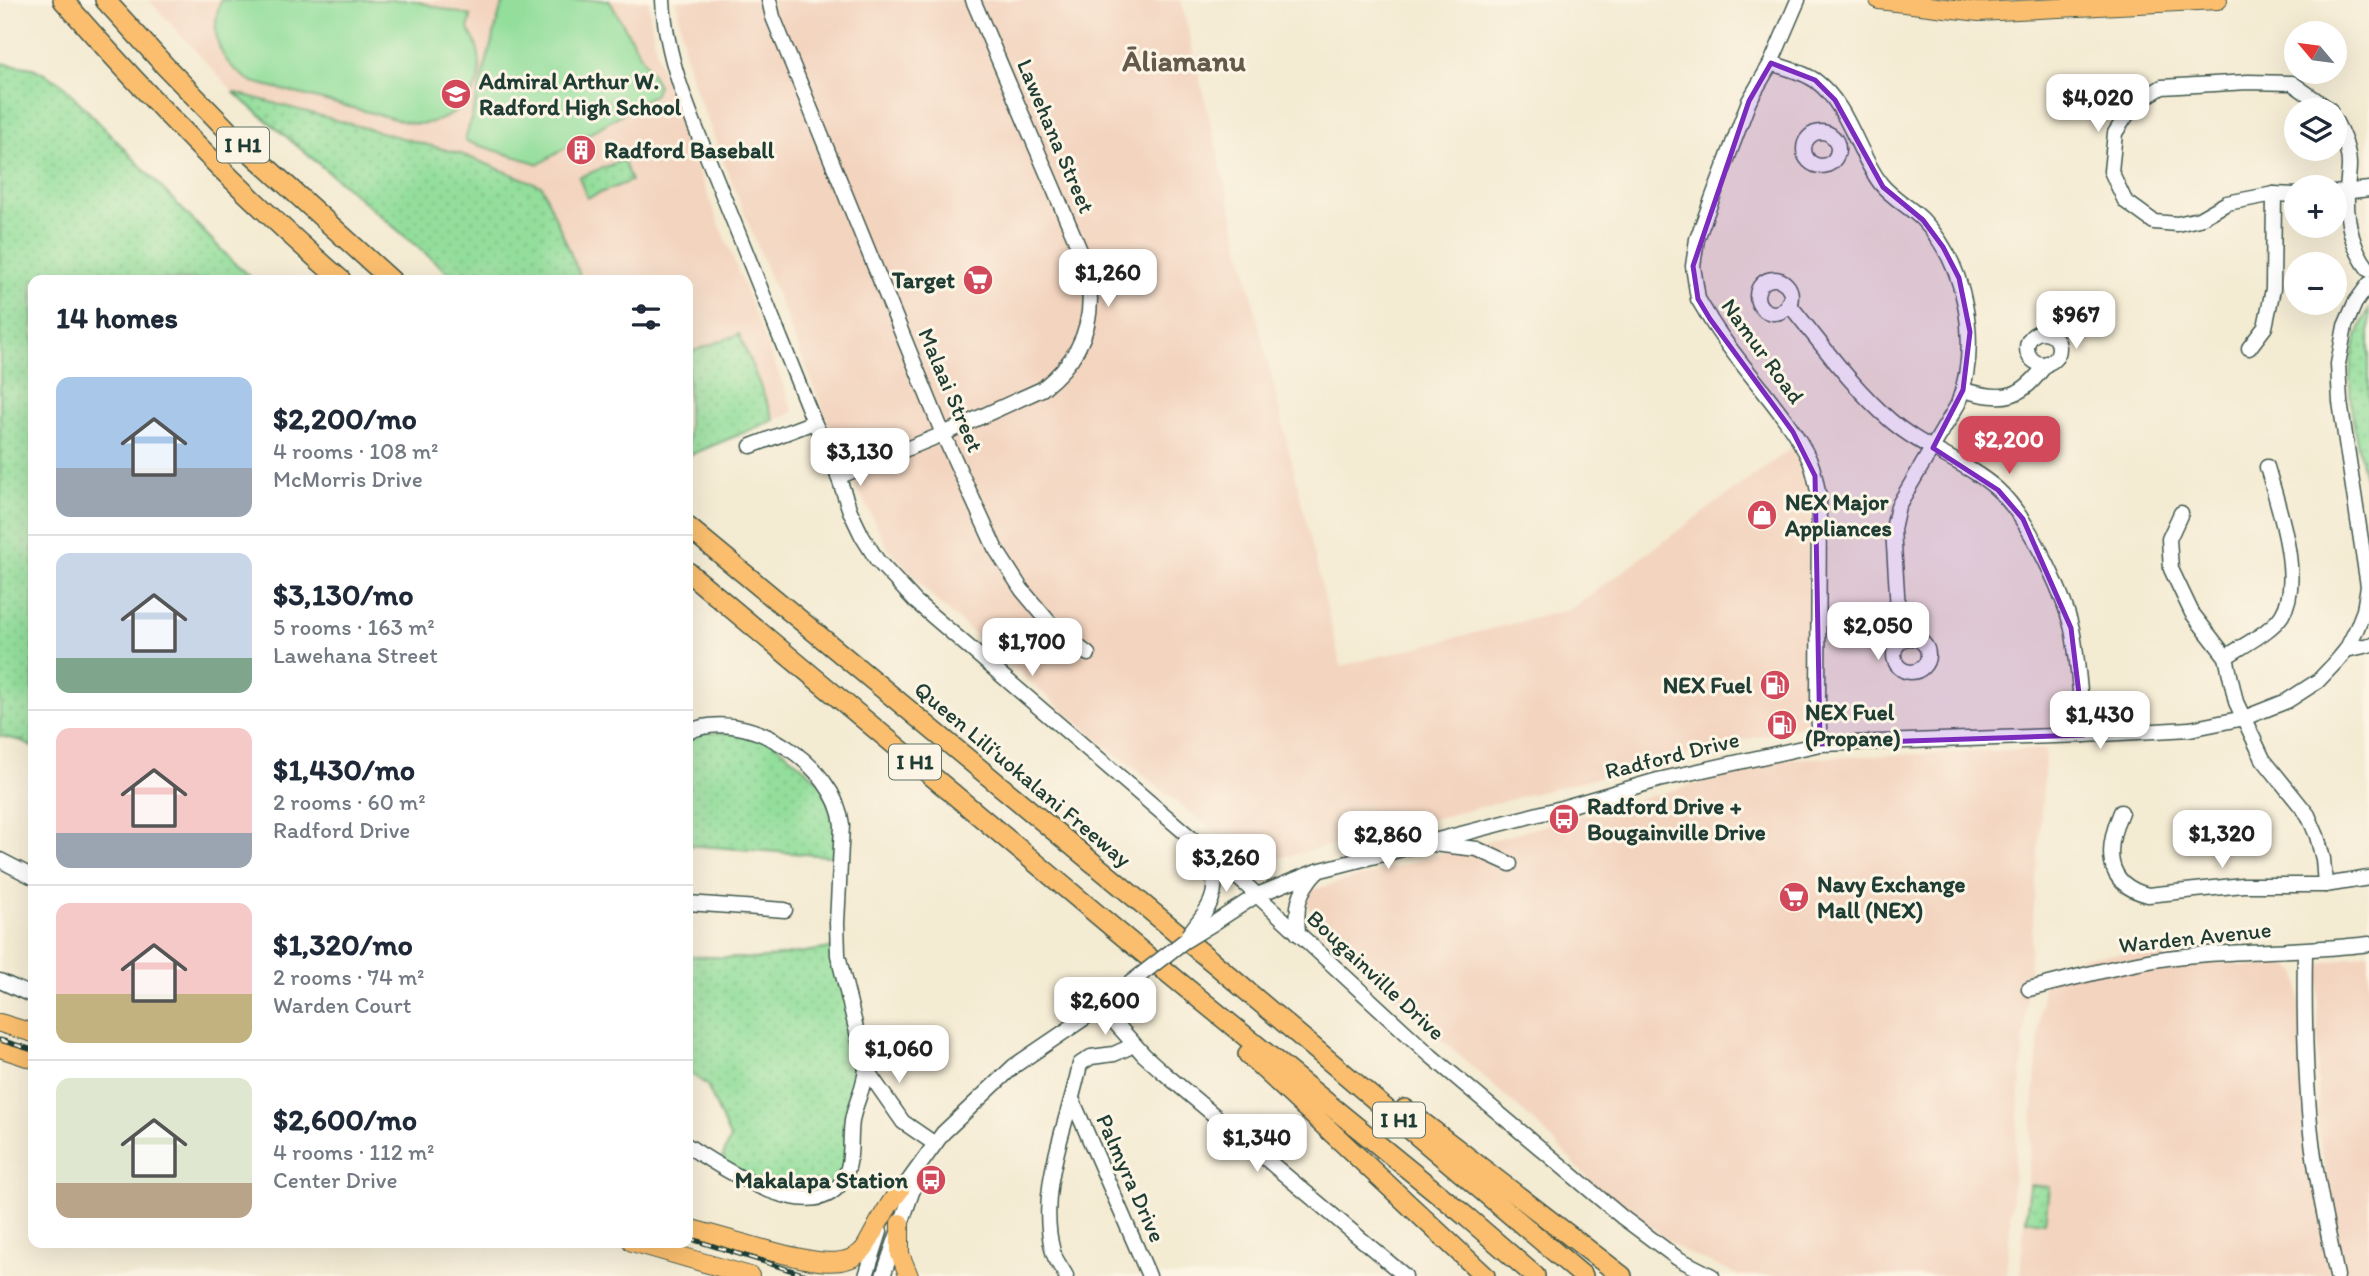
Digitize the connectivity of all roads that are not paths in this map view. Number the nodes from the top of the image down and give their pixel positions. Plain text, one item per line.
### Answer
1 (63, 0) edge
2 (105, 0) edge
3 (663, 0) edge
4 (769, 0) edge
5 (973, 0) edge
6 (1798, 0) edge
7 (1879, 0) edge
8 (2218, 0) edge
9 (1772, 63) junction
10 (2313, 98) edge
11 (1852, 132) junction
12 (1835, 140) dead end
13 (2347, 153) edge
14 (2346, 175) edge
15 (2369, 190) edge
16 (2347, 192) edge
17 (2274, 194) junction
18 (2284, 194) edge
19 (2347, 219) edge
20 (2369, 270) edge
21 (335, 275) edge
22 (385, 275) edge
23 (2369, 284) edge
24 (1788, 303) dead end
25 (2249, 348) dead end
26 (2047, 363) dead end
27 (1963, 390) junction
28 (814, 422) junction
29 (943, 433) junction
30 (751, 446) dead end
31 (1933, 448) junction
32 (2267, 467) dead end
33 (838, 477) junction
34 (2181, 513) dead end
35 (693, 531) edge
36 (693, 576) edge
37 (2369, 586) edge
38 (1900, 642) dead end
39 (2369, 645) edge
40 (2346, 650) junction
41 (1088, 654) dead end
42 (2226, 657) junction
43 (2244, 719) junction
44 (693, 731) edge
45 (2084, 735) junction
46 (1820, 744) junction
47 (2121, 812) dead end
48 (1425, 843) junction
49 (1205, 850) junction
50 (0, 860) edge
51 (1510, 864) dead end
52 (1317, 871) junction
53 (28, 874) edge
54 (2369, 878) edge
55 (2325, 885) junction
56 (1257, 895) junction
57 (693, 903) edge
58 (785, 910) dead end
59 (1209, 919) junction
60 (1298, 934) junction
61 (2369, 944) edge
62 (1141, 951) junction
63 (2305, 951) junction
64 (1215, 964) junction
65 (0, 981) edge
66 (2028, 989) dead end
67 (28, 994) edge
68 (1101, 1007) junction
69 (0, 1023) edge
70 (28, 1031) edge
71 (1134, 1045) junction
72 (0, 1048) edge
73 (28, 1057) edge
74 (866, 1069) junction
75 (1072, 1099) junction
76 (935, 1143) junction
77 (693, 1149) edge
78 (923, 1161) junction
79 (900, 1190) junction
80 (900, 1223) junction
81 (693, 1229) edge
82 (653, 1248) edge
83 (763, 1249) junction
84 (750, 1276) edge
85 (847, 1276) edge
86 (866, 1276) edge
87 (883, 1276) edge
88 (909, 1276) edge
89 (1066, 1276) edge
90 (1149, 1276) edge
91 (1405, 1276) edge
92 (1485, 1276) edge
93 (1535, 1276) edge
94 (1583, 1276) edge
95 (1622, 1276) edge
96 (1712, 1276) edge
97 (2337, 1276) edge

1 - 21 highway, I H1
2 - 22 highway, I H1
3 - 28 street, Bougainville Drive
4 - 29 street, Malaai Street
5 - 29 street, Lawehana Street
6 - 9 street, Namur Road
7 - 8 main road
9 - 11 street
9 - 46 street, Namur Road
10 - 17 street
11 - 12 street
11 - 27 street
13 - 14 street
15 - 16 street
17 - 18 street
17 - 25 street
19 - 20 street
23 - 37 street, Radford Drive
24 - 31 street
26 - 27 street
27 - 31 street
28 - 30 street
28 - 33 street, Bougainville Drive
29 - 33 street, Lawehana Street
29 - 41 street, Malaai Street
31 - 38 street
31 - 45 street
32 - 42 street
33 - 49 street, Bougainville Drive
34 - 42 street
35 - 64 highway, Queen Liliʻuokalani Freeway / I H1
36 - 62 highway, I H1
37 - 40 street, Radford Drive
39 - 40 street
40 - 43 street, Radford Drive
42 - 43 street
43 - 45 street, Radford Drive
43 - 55 street
44 - 74 street
45 - 46 street, Radford Drive
46 - 48 street, Radford Drive
47 - 55 street
48 - 51 street
48 - 52 street, Radford Drive
49 - 56 street, Bougainville Drive
49 - 59 street
50 - 53 street
52 - 56 street, Radford Drive
52 - 60 street
54 - 55 street
56 - 59 street, Radford Drive
56 - 60 street, Bougainville Drive
57 - 58 street
59 - 68 street, bridge
60 - 96 street, Bougainville Drive
61 - 63 street, Warden Avenue
62 - 92 highway
62 - 93 highway, I H1
63 - 66 street, Warden Avenue
63 - 97 street
64 - 94 highway, Queen Liliʻuokalani Freeway / I H1
64 - 95 highway
65 - 67 street
68 - 71 street
68 - 76 street
69 - 70 main road
71 - 75 street
71 - 91 street
72 - 73 main road
74 - 76 street
74 - 77 street
75 - 89 street
75 - 90 street, Palmyra Drive
76 - 78 street
78 - 79 street
78 - 80 street
79 - 83 main road
79 - 86 street
80 - 87 street
80 - 88 main road
81 - 83 main road
82 - 84 main road
83 - 85 main road

